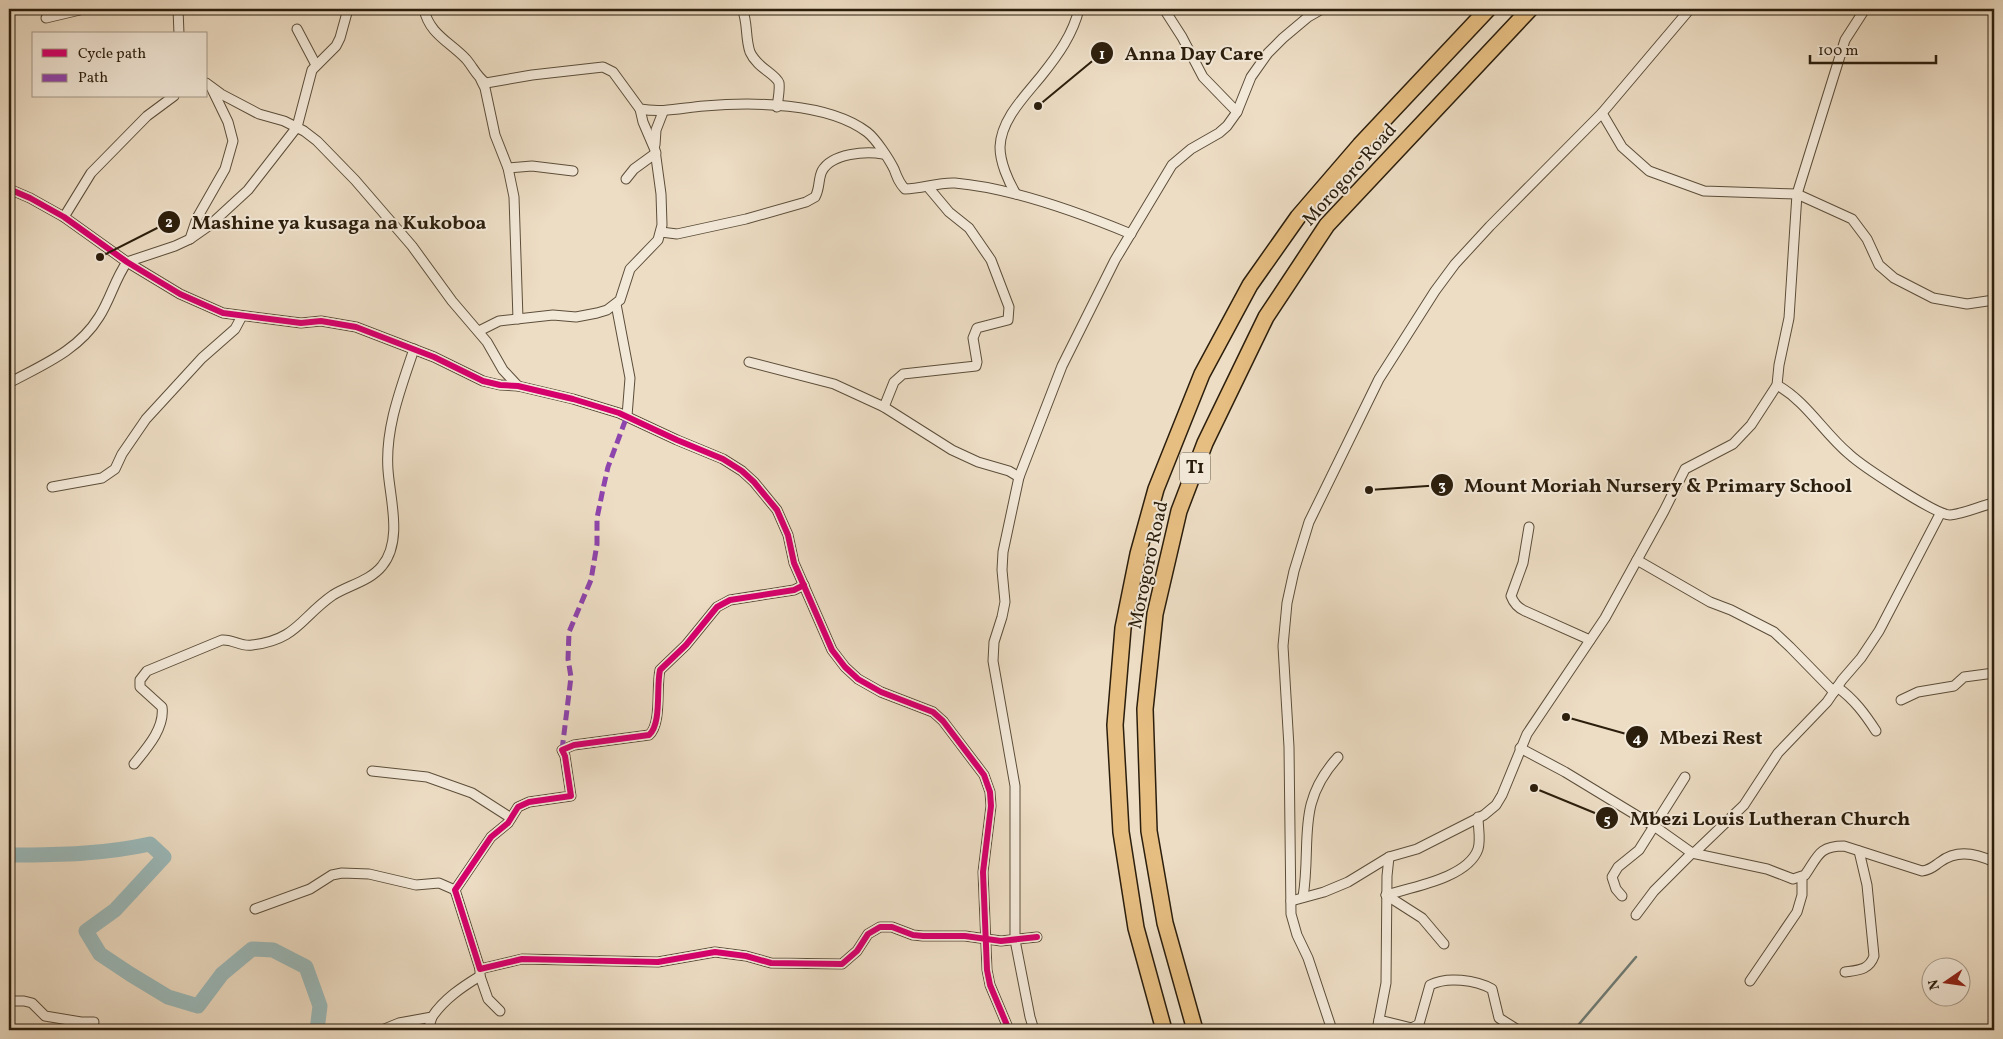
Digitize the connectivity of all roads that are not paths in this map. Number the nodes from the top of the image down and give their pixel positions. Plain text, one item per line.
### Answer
1 (84, 9) edge
2 (178, 9) edge
3 (348, 9) edge
4 (424, 9) edge
5 (742, 9) edge
6 (1079, 9) edge
7 (1164, 9) edge
8 (1322, 9) edge
9 (1488, 9) edge
10 (1530, 9) edge
11 (1690, 9) edge
12 (1864, 9) edge
13 (46, 18) dead end
14 (297, 29) dead end
15 (179, 32) edge
16 (316, 65) junction
17 (480, 79) junction
18 (209, 86) edge
19 (171, 98) edge
20 (777, 107) junction
21 (640, 109) junction
22 (663, 112) junction
23 (1237, 112) junction
24 (1602, 113) junction
25 (297, 127) junction
26 (655, 151) junction
27 (883, 154) junction
28 (508, 168) junction
29 (573, 171) dead end
30 (626, 179) dead end
31 (928, 187) junction
32 (9, 189) edge
33 (1016, 194) junction
34 (1797, 194) junction
35 (64, 217) junction
36 (661, 232) junction
37 (1131, 234) junction
38 (190, 239) junction
39 (127, 262) junction
40 (1994, 300) edge
41 (616, 304) junction
42 (242, 316) junction
43 (518, 319) junction
44 (479, 331) junction
45 (414, 349) junction
46 (749, 362) dead end
47 (9, 383) edge
48 (1777, 385) junction
49 (518, 386) junction
50 (884, 407) junction
51 (627, 416) junction
52 (1019, 477) junction
53 (52, 487) dead end
54 (1994, 503) edge
55 (1940, 514) junction
56 (1529, 528) dead end
57 (1636, 560) junction
58 (804, 585) junction
59 (1590, 640) junction
60 (1994, 673) edge
61 (1836, 690) junction
62 (1902, 700) dead end
63 (1876, 731) dead end
64 (1520, 748) junction
65 (1338, 757) dead end
66 (134, 764) dead end
67 (372, 771) dead end
68 (1685, 777) dead end
69 (1478, 817) junction
70 (511, 818) junction
71 (1654, 826) junction
72 (1860, 851) junction
73 (1693, 853) junction
74 (1389, 857) junction
75 (1994, 862) edge
76 (1802, 878) junction
77 (455, 890) junction
78 (1386, 894) junction
79 (1622, 896) dead end
80 (1303, 897) junction
81 (1291, 901) junction
82 (255, 909) dead end
83 (1636, 915) dead end
84 (1037, 937) dead end
85 (987, 938) junction
86 (1015, 940) junction
87 (1444, 944) dead end
88 (1845, 972) dead end
89 (480, 973) junction
90 (1750, 981) dead end
91 (9, 1001) edge
92 (500, 1011) dead end
93 (432, 1017) junction
94 (1379, 1020) junction
95 (94, 1022) dead end
96 (382, 1030) edge
97 (428, 1030) edge
98 (1009, 1030) edge
99 (1034, 1030) edge
100 (1164, 1030) edge
101 (1195, 1030) edge
102 (1332, 1030) edge
103 (1377, 1030) edge
104 (1518, 1030) edge

1 - 13 street
2 - 15 street
3 - 16 street
4 - 17 street
5 - 20 street
6 - 33 street
7 - 23 street
8 - 23 street
9 - 100 highway, Morogoro Road / T1
10 - 101 highway, Morogoro Road / T1
11 - 24 street
12 - 34 street
14 - 16 street
16 - 25 street
17 - 21 street
17 - 28 street
18 - 25 street
18 - 38 street
19 - 35 street
20 - 22 street
20 - 27 street
21 - 22 street
21 - 26 street
22 - 26 street
23 - 37 street
24 - 34 street
24 - 81 street
25 - 38 street
25 - 44 street
26 - 30 street
26 - 36 street
27 - 31 street
27 - 36 street
28 - 29 street
28 - 43 street
31 - 33 street
31 - 50 street
32 - 35 street
33 - 37 street
34 - 40 street
34 - 48 street
35 - 39 street
36 - 41 street
37 - 52 street
38 - 39 street
39 - 42 street
39 - 47 street
41 - 43 street
41 - 51 street
42 - 45 street
42 - 53 street
43 - 44 street
44 - 49 street
45 - 49 street
45 - 66 street
46 - 50 street
48 - 55 street
48 - 57 street
49 - 51 street
50 - 52 street
51 - 58 street
52 - 86 street
54 - 55 street
55 - 61 street
56 - 59 street
57 - 59 street
57 - 61 street
58 - 70 street
58 - 85 street
59 - 64 street
60 - 62 street
61 - 63 street
61 - 73 street
64 - 69 street
64 - 71 street
65 - 80 street
67 - 70 street
68 - 71 street
69 - 74 street
69 - 78 street
70 - 77 street
71 - 73 street
71 - 79 street
72 - 75 street
72 - 76 street
72 - 88 street
73 - 76 street
73 - 83 street
74 - 78 street
74 - 80 street
76 - 90 street
77 - 82 street
77 - 89 street
78 - 87 street
78 - 94 street
80 - 81 street
81 - 102 street
84 - 86 street
85 - 86 street
85 - 89 street
85 - 98 street
86 - 99 street
89 - 92 street
89 - 93 street
91 - 95 street
93 - 96 street
93 - 97 street
94 - 103 street
94 - 104 street

